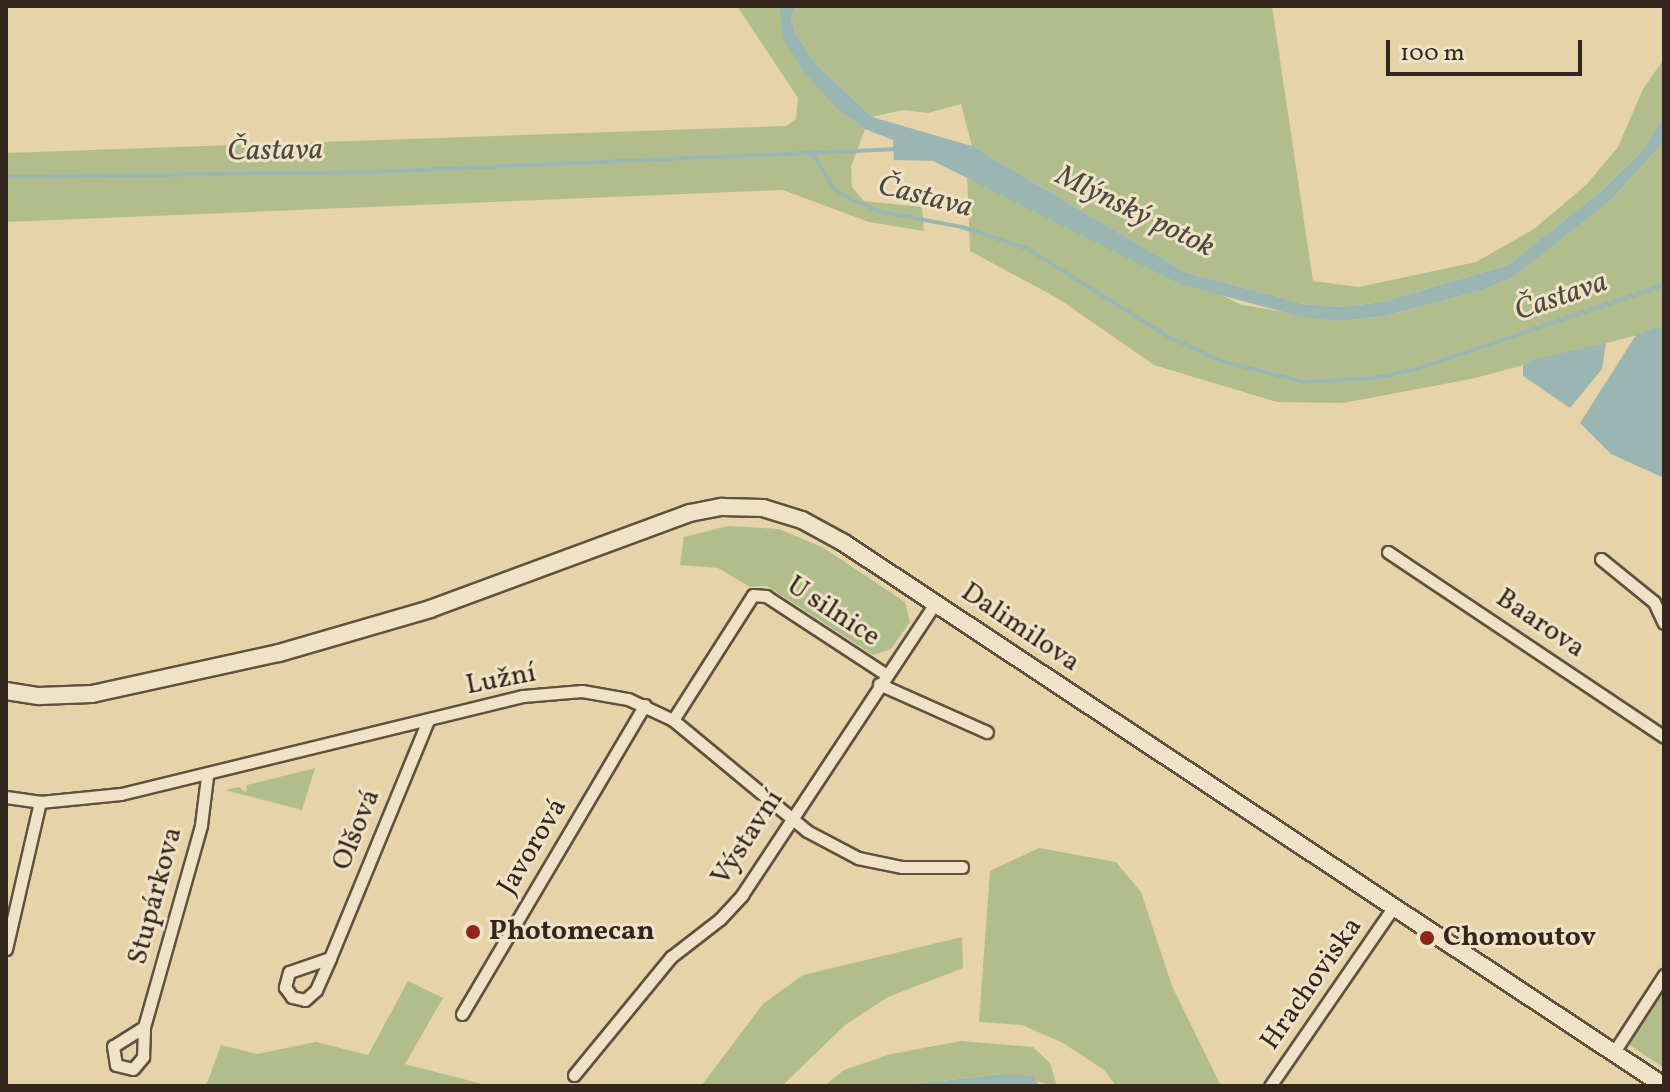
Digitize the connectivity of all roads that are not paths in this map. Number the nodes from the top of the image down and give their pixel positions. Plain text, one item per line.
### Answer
1 (1388, 552) dead end
2 (1601, 559) dead end
3 (935, 603) junction
4 (1664, 623) edge
5 (882, 679) junction
6 (6, 691) edge
7 (645, 705) junction
8 (428, 720) junction
9 (673, 720) junction
10 (987, 732) dead end
11 (1664, 737) edge
12 (207, 777) junction
13 (6, 797) edge
14 (40, 802) junction
15 (790, 817) junction
16 (962, 867) dead end
17 (1393, 908) junction
18 (6, 949) edge
19 (330, 958) dead end
20 (1664, 975) edge
21 (462, 1014) dead end
22 (144, 1027) dead end
23 (1614, 1052) junction
24 (574, 1075) dead end
25 (1270, 1086) edge
26 (1664, 1086) edge

1 - 11 street, Baarova
2 - 4 street
3 - 5 street, Výstavní
3 - 6 main road, Dalimilova
3 - 17 main road, Dalimilova
5 - 9 street, U silnice
5 - 10 street, U silnice
5 - 15 street, Výstavní
7 - 8 street, Lužní
7 - 9 street, Lužní
7 - 21 street, Javorová
8 - 12 street, Lužní
8 - 19 street, Olšová
9 - 15 street, Lužní
12 - 14 street, Lužní
12 - 22 street, Stupárkova
13 - 14 street, Lužní
14 - 18 street
15 - 16 street, Lužní
15 - 24 street, Výstavní
17 - 23 main road, Dalimilova
17 - 25 street, Hrachoviska
20 - 23 street
23 - 26 main road, Dalimilova

